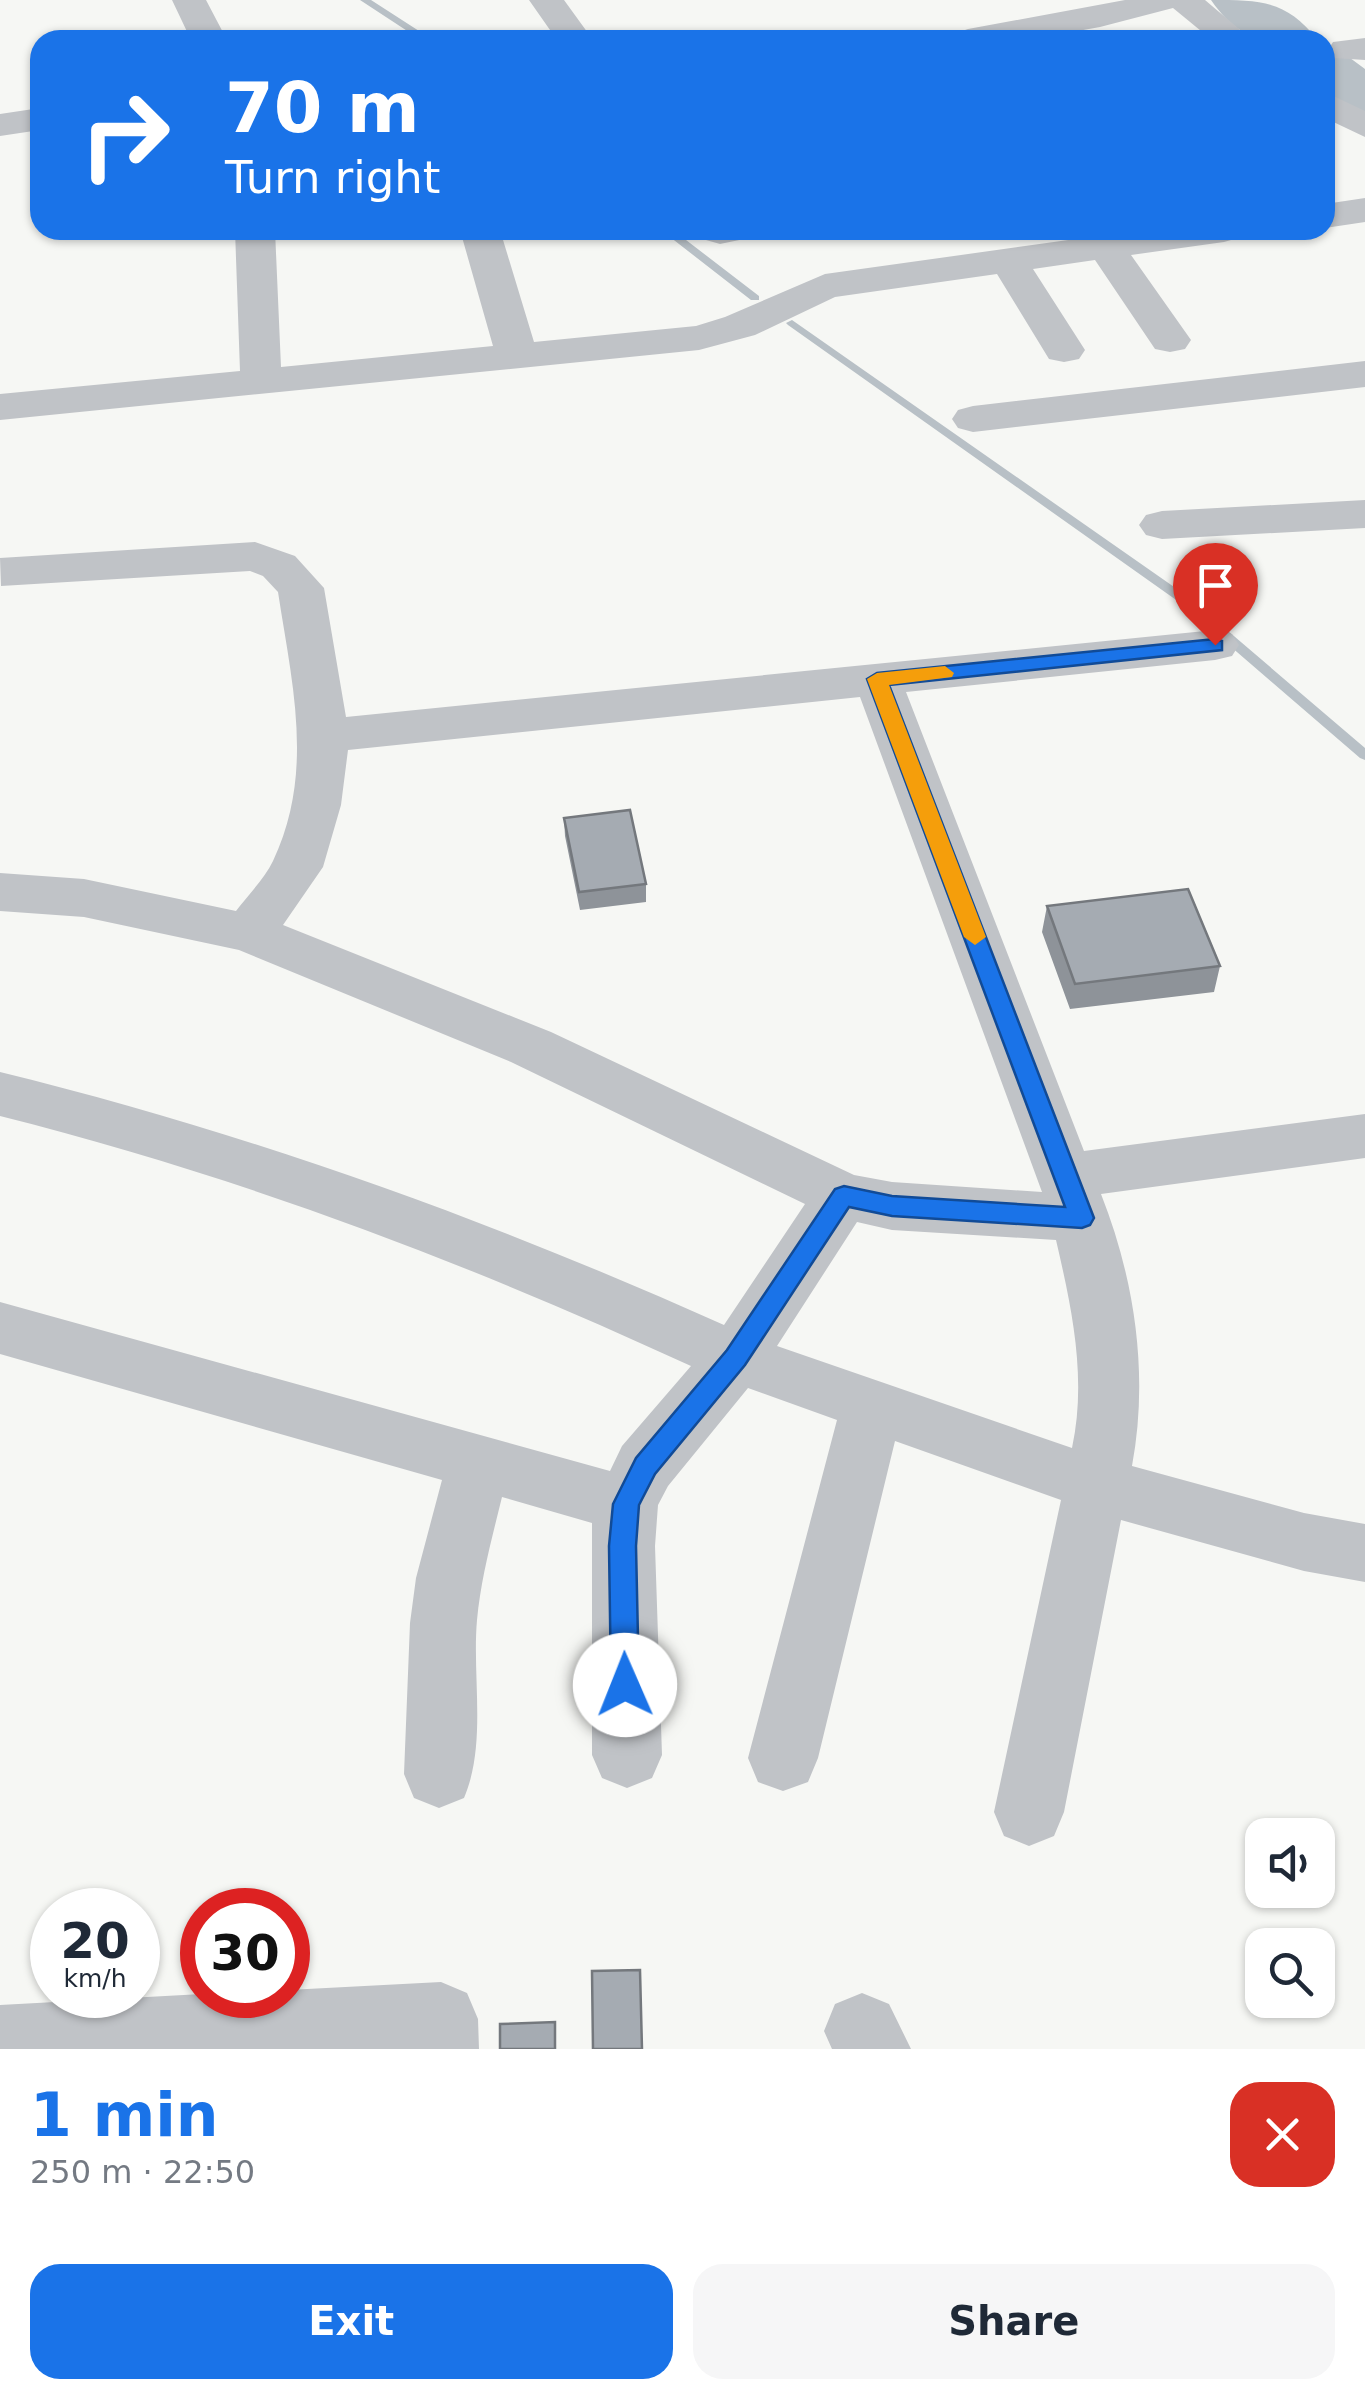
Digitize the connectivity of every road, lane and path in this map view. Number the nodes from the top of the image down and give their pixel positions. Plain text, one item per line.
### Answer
1 (188, 0) edge
2 (546, 0) edge
3 (1166, 0) edge
4 (1184, 0) edge
5 (204, 30) edge
6 (568, 30) edge
7 (1025, 30) edge
8 (1222, 30) edge
9 (1335, 108) edge
10 (30, 120) edge
11 (0, 125) edge
12 (1365, 126) edge
13 (1365, 210) edge
14 (1335, 214) edge
15 (254, 240) edge
16 (483, 240) edge
17 (940, 240) edge
18 (1120, 240) edge
19 (1008, 260) junction
20 (956, 268) junction
21 (1170, 340) dead end
22 (1064, 350) dead end
23 (517, 356) junction
24 (1365, 374) edge
25 (261, 382) junction
26 (0, 407) edge
27 (973, 419) dead end
28 (1365, 514) edge
29 (1162, 525) dead end
30 (0, 556) edge
31 (0, 576) edge
32 (1215, 645) dead end
33 (877, 679) junction
34 (325, 736) junction
35 (0, 892) edge
36 (249, 934) junction
37 (0, 1094) edge
38 (1365, 1136) edge
39 (844, 1196) junction
40 (1074, 1197) junction
41 (0, 1328) edge
42 (736, 1358) junction
43 (872, 1406) junction
44 (479, 1462) junction
45 (1097, 1485) junction
46 (626, 1504) junction
47 (1365, 1553) edge
48 (627, 1754) dead end
49 (783, 1758) dead end
50 (439, 1774) dead end
51 (1029, 1812) dead end
52 (0, 2043) edge
53 (441, 2049) edge

1 - 5 street
2 - 6 street
3 - 7 street
4 - 8 street
9 - 12 street
10 - 11 street
13 - 14 street
15 - 25 street
16 - 23 street
17 - 20 street
18 - 19 street
18 - 21 street
19 - 20 street
19 - 22 street
20 - 23 street
23 - 25 street
24 - 27 street
25 - 26 street
28 - 29 street
30 - 31 street
31 - 34 street
32 - 33 street
33 - 34 street
33 - 40 street
34 - 36 street
35 - 36 street
36 - 39 street
37 - 42 street
38 - 40 street
39 - 40 street
39 - 42 street
40 - 45 street
41 - 44 street
42 - 43 street
42 - 46 street
43 - 45 street
43 - 49 street
44 - 46 street
44 - 50 street
45 - 47 street
45 - 51 street
46 - 48 street
52 - 53 street

